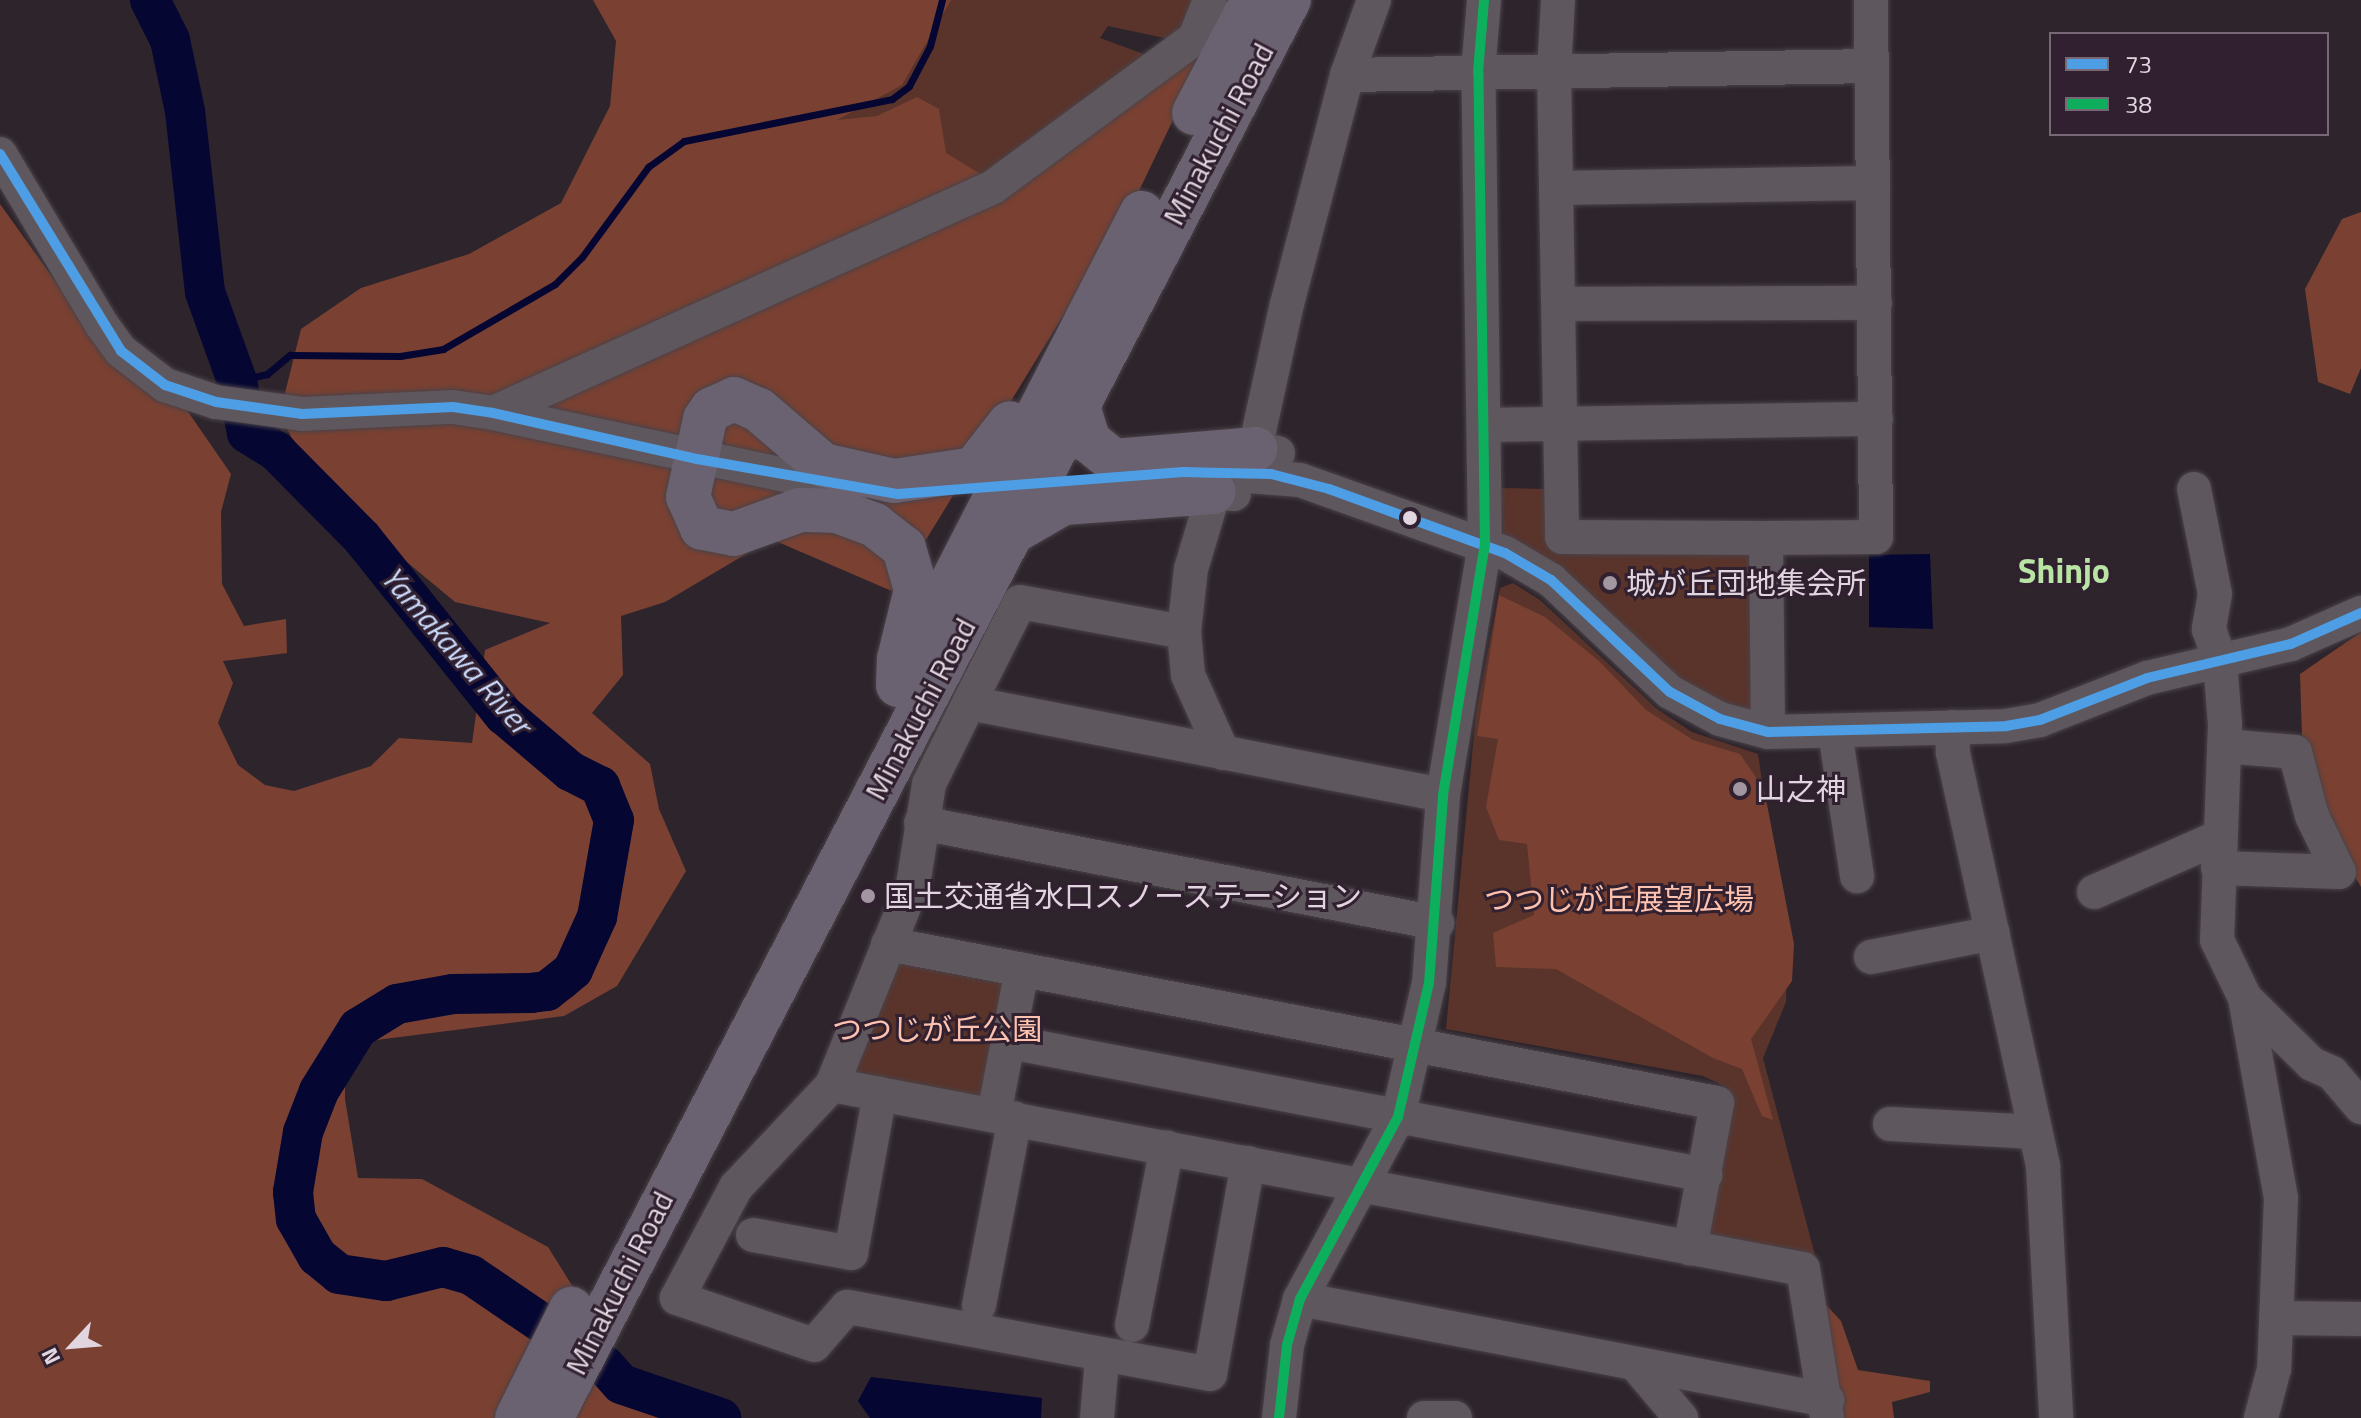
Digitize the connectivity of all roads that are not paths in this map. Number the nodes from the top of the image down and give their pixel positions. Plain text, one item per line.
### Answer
1 (1289, 0) edge
2 (1374, 0) edge
3 (1484, 0) edge
4 (1558, 0) edge
5 (1871, 0) edge
6 (1222, 9) edge
7 (1872, 66) junction
8 (1554, 71) junction
9 (1478, 72) junction
10 (1347, 75) junction
11 (0, 154) edge
12 (1873, 183) junction
13 (1556, 188) junction
14 (1875, 303) junction
15 (1559, 304) junction
16 (1083, 327) junction
17 (1078, 406) junction
18 (493, 413) junction
19 (1876, 419) junction
20 (1559, 422) junction
21 (1486, 425) junction
22 (1255, 449) junction
23 (697, 459) junction
24 (1056, 485) dead end
25 (2194, 489) dead end
26 (969, 492) dead end
27 (1214, 492) junction
28 (1379, 510) junction
29 (1013, 533) junction
30 (1766, 538) junction
31 (1485, 544) junction
32 (2361, 613) edge
33 (1184, 632) junction
34 (2220, 661) junction
35 (898, 685) junction
36 (969, 703) junction
37 (1952, 727) junction
38 (1768, 732) junction
39 (1835, 732) junction
40 (2224, 746) junction
41 (1223, 753) junction
42 (1443, 795) junction
43 (921, 823) junction
44 (2218, 852) junction
45 (1857, 876) dead end
46 (2094, 892) dead end
47 (1437, 923) junction
48 (1993, 933) junction
49 (888, 944) junction
50 (1871, 958) dead end
51 (1022, 970) junction
52 (2245, 998) junction
53 (1010, 1042) junction
54 (1418, 1043) junction
55 (832, 1085) junction
56 (880, 1094) junction
57 (2361, 1107) edge
58 (1004, 1116) junction
59 (1398, 1117) junction
60 (1890, 1124) dead end
61 (2035, 1132) junction
62 (1167, 1147) junction
63 (1248, 1163) junction
64 (1705, 1175) junction
65 (1364, 1185) junction
66 (753, 1235) dead end
67 (1690, 1249) junction
68 (594, 1298) junction
69 (1300, 1299) junction
70 (979, 1305) dead end
71 (2276, 1318) junction
72 (2361, 1319) edge
73 (1132, 1325) dead end
74 (1102, 1358) junction
75 (1638, 1367) junction
76 (550, 1397) edge
77 (1827, 1409) edge
78 (517, 1418) edge
79 (1097, 1418) edge
80 (1279, 1418) edge
81 (1424, 1418) edge
82 (1455, 1418) edge
83 (1681, 1418) edge
84 (2056, 1418) edge
85 (2261, 1418) edge

1 - 17 highway, Minakuchi Road
2 - 10 street
3 - 9 street
4 - 8 street
5 - 7 street
6 - 16 highway, Minakuchi Road
6 - 18 street
7 - 8 street
7 - 12 street
8 - 9 street
8 - 13 street
9 - 10 street
9 - 21 street
10 - 22 street
11 - 18 street
12 - 13 street
12 - 14 street
13 - 15 street
14 - 15 street
14 - 19 street
15 - 20 street
16 - 23 highway
16 - 35 highway, Minakuchi Road
17 - 22 highway
17 - 29 highway, Minakuchi Road
18 - 23 street
19 - 20 street
19 - 30 street
20 - 21 street
20 - 30 street
21 - 31 street
22 - 28 street
23 - 26 street
23 - 35 highway
24 - 28 street
25 - 34 street
27 - 28 street
27 - 29 highway
27 - 33 street
28 - 31 street
29 - 68 highway, Minakuchi Road
30 - 38 street
31 - 38 street
31 - 42 street
32 - 34 street
33 - 36 street
33 - 41 street
34 - 37 street
34 - 40 street
35 - 68 highway, Minakuchi Road
36 - 41 street
36 - 43 street
37 - 39 street
37 - 48 street
38 - 39 street
39 - 45 street
40 - 44 street
40 - 44 street
41 - 42 street
42 - 47 street
43 - 47 street
43 - 49 street
44 - 46 street
44 - 52 street
47 - 54 street
48 - 50 street
48 - 61 street
49 - 51 street
49 - 55 street
51 - 53 street
51 - 54 street
52 - 57 street
52 - 71 street
53 - 58 street
53 - 59 street
54 - 59 street
54 - 64 street
55 - 56 street
55 - 74 street
56 - 58 street
56 - 66 street
58 - 62 street
58 - 70 street
59 - 64 street
59 - 65 street
60 - 61 street
61 - 84 street
62 - 63 street
62 - 73 street
63 - 65 street
63 - 74 street
64 - 67 street
65 - 67 street
65 - 69 street
67 - 77 street
68 - 76 highway, Minakuchi Road
69 - 75 street
69 - 80 street
71 - 72 street
71 - 85 street
74 - 79 street
75 - 77 street
75 - 83 street
76 - 78 highway, Minakuchi Road
81 - 82 street

